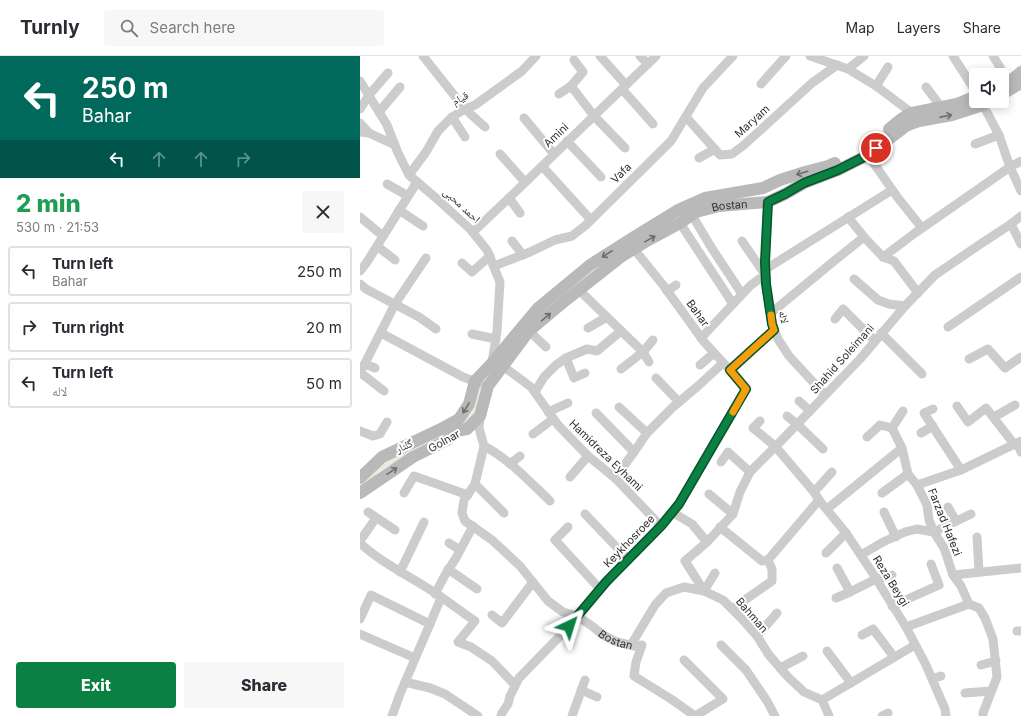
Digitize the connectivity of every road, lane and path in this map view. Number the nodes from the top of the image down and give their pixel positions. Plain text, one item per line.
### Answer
1 (423, 56) edge
2 (600, 56) edge
3 (640, 56) edge
4 (656, 56) edge
5 (733, 56) edge
6 (786, 56) edge
7 (810, 56) edge
8 (864, 56) edge
9 (953, 56) edge
10 (993, 56) edge
11 (531, 58) edge
12 (574, 60) dead end
13 (648, 64) junction
14 (837, 65) junction
15 (888, 67) dead end
16 (998, 68) edge
17 (848, 69) junction
18 (1021, 72) edge
19 (388, 73) dead end
20 (1009, 80) edge
21 (360, 81) edge
22 (969, 81) edge
23 (1021, 83) edge
24 (761, 84) dead end
25 (570, 86) junction
26 (876, 86) junction
27 (400, 87) dead end
28 (624, 87) junction
29 (926, 87) dead end
30 (1009, 90) edge
31 (559, 94) dead end
32 (369, 95) junction
33 (969, 103) edge
34 (941, 107) junction
35 (969, 107) edge
36 (986, 108) edge
37 (360, 109) edge
38 (465, 109) junction
39 (379, 112) junction
40 (912, 113) junction
41 (594, 116) junction
42 (452, 117) junction
43 (686, 117) junction
44 (524, 118) dead end
45 (360, 123) edge
46 (653, 124) dead end
47 (485, 127) dead end
48 (364, 132) edge
49 (999, 135) junction
50 (465, 137) dead end
51 (568, 141) junction
52 (975, 144) dead end
53 (395, 145) junction
54 (625, 148) dead end
55 (715, 149) junction
56 (500, 154) dead end
57 (554, 154) junction
58 (868, 155) junction
59 (699, 158) dead end
60 (1021, 161) edge
61 (542, 166) junction
62 (1010, 167) junction
63 (409, 175) junction
64 (601, 177) dead end
65 (417, 182) junction
66 (525, 182) junction
67 (387, 184) dead end
68 (1020, 188) edge
69 (892, 190) junction
70 (408, 196) junction
71 (509, 198) junction
72 (768, 202) junction
73 (399, 210) junction
74 (520, 212) dead end
75 (692, 215) junction
76 (360, 216) edge
77 (1021, 216) edge
78 (848, 217) junction
79 (591, 220) junction
80 (680, 223) junction
81 (1011, 224) junction
82 (423, 226) dead end
83 (922, 228) junction
84 (473, 232) junction
85 (383, 236) junction
86 (864, 237) junction
87 (512, 241) dead end
88 (742, 241) dead end
89 (1021, 244) edge
90 (377, 246) junction
91 (634, 249) junction
92 (523, 255) junction
93 (490, 256) junction
94 (883, 257) junction
95 (426, 258) dead end
96 (395, 260) dead end
97 (462, 263) dead end
98 (494, 266) junction
99 (360, 271) edge
100 (766, 273) junction
101 (1021, 277) edge
102 (854, 279) dead end
103 (360, 284) edge
104 (676, 285) dead end
105 (579, 290) junction
106 (667, 291) junction
107 (918, 293) junction
108 (742, 294) junction
109 (395, 304) junction
110 (733, 304) junction
111 (905, 306) junction
112 (771, 313) junction
113 (608, 317) junction
114 (835, 319) dead end
115 (948, 327) dead end
116 (588, 328) dead end
117 (436, 329) dead end
118 (774, 330) junction
119 (529, 331) junction
120 (621, 331) junction
121 (380, 333) junction
122 (882, 333) junction
123 (472, 334) dead end
124 (701, 338) junction
125 (496, 339) junction
126 (653, 340) dead end
127 (875, 341) junction
128 (546, 347) dead end
129 (643, 352) junction
130 (714, 353) junction
131 (1021, 356) edge
132 (566, 358) junction
133 (969, 359) dead end
134 (649, 362) dead end
135 (722, 363) junction
136 (365, 364) junction
137 (497, 365) junction
138 (700, 365) dead end
139 (375, 368) dead end
140 (621, 369) dead end
141 (730, 370) junction
142 (360, 373) edge
143 (585, 373) dead end
144 (922, 374) dead end
145 (656, 378) dead end
146 (475, 381) junction
147 (488, 386) junction
148 (746, 389) joint
149 (384, 391) dead end
150 (535, 392) junction
151 (825, 395) junction
152 (799, 401) dead end
153 (679, 402) junction
154 (568, 403) dead end
155 (1015, 405) dead end
156 (957, 406) dead end
157 (619, 407) dead end
158 (810, 411) junction
159 (928, 411) dead end
160 (903, 412) dead end
161 (596, 413) dead end
162 (480, 416) junction
163 (551, 416) junction
164 (786, 416) dead end
165 (994, 417) junction
166 (760, 421) dead end
167 (387, 422) dead end
168 (798, 424) junction
169 (933, 426) junction
170 (892, 428) junction
171 (360, 431) edge
172 (647, 432) junction
173 (921, 433) dead end
174 (533, 434) dead end
175 (867, 437) dead end
176 (1018, 443) edge
177 (484, 446) junction
178 (775, 446) junction
179 (902, 448) junction
180 (823, 449) dead end
181 (634, 452) junction
182 (1021, 452) edge
183 (520, 456) dead end
184 (588, 456) junction
185 (721, 462) dead end
186 (510, 464) junction
187 (961, 470) junction
188 (750, 472) junction
189 (832, 472) dead end
190 (908, 474) junction
191 (570, 477) dead end
192 (360, 478) edge
193 (615, 478) junction
194 (475, 484) junction
195 (917, 485) junction
196 (360, 493) edge
197 (404, 493) dead end
198 (882, 493) dead end
199 (709, 494) dead end
200 (468, 495) junction
201 (816, 496) junction
202 (550, 501) dead end
203 (948, 507) dead end
204 (827, 509) junction
205 (368, 512) dead end
206 (672, 512) junction
207 (884, 512) dead end
208 (504, 513) dead end
209 (585, 514) dead end
210 (733, 514) junction
211 (971, 514) dead end
212 (376, 518) junction
213 (956, 521) junction
214 (424, 522) dead end
215 (473, 526) junction
216 (661, 526) junction
217 (568, 527) dead end
218 (720, 527) junction
219 (395, 530) dead end
220 (934, 532) junction
221 (846, 533) junction
222 (896, 537) junction
223 (977, 537) dead end
224 (360, 542) edge
225 (707, 542) junction
226 (449, 543) dead end
227 (460, 550) junction
228 (826, 553) dead end
229 (861, 555) junction
230 (628, 559) junction
231 (768, 560) junction
232 (931, 564) dead end
233 (837, 568) dead end
234 (1021, 568) edge
235 (448, 569) junction
236 (400, 572) junction
237 (979, 572) junction
238 (715, 573) dead end
239 (892, 576) dead end
240 (953, 576) junction
241 (876, 579) junction
242 (533, 582) junction
243 (477, 589) dead end
244 (600, 589) junction
245 (704, 591) junction
246 (850, 592) junction
247 (438, 596) junction
248 (836, 598) dead end
249 (968, 604) junction
250 (892, 606) junction
251 (732, 609) junction
252 (777, 613) dead end
253 (492, 615) dead end
254 (577, 616) junction
255 (360, 619) edge
256 (430, 624) junction
257 (906, 627) junction
258 (360, 634) edge
259 (862, 635) dead end
260 (757, 636) junction
261 (631, 645) junction
262 (721, 645) dead end
263 (915, 645) junction
264 (827, 651) dead end
265 (804, 656) dead end
266 (894, 657) junction
267 (415, 658) junction
268 (684, 660) dead end
269 (996, 661) junction
270 (981, 665) dead end
271 (780, 668) junction
272 (941, 676) dead end
273 (585, 680) dead end
274 (932, 680) junction
275 (405, 682) junction
276 (851, 683) junction
277 (516, 685) junction
278 (581, 690) junction
279 (991, 691) junction
280 (966, 693) dead end
281 (597, 697) dead end
282 (822, 700) junction
283 (392, 716) edge
284 (478, 716) edge
285 (501, 716) edge
286 (572, 716) edge
287 (695, 716) edge
288 (774, 716) edge
289 (829, 716) edge
290 (946, 716) edge
291 (982, 716) edge

1 - 38 street
2 - 28 street
3 - 13 street
4 - 13 street, Amini
5 - 43 street, Vafa
6 - 24 street
7 - 14 street
8 - 17 street
9 - 22 street
10 - 16 street
11 - 38 street, قیام
12 - 25 street
13 - 28 street, Amini
14 - 17 street
14 - 55 street, Maryam
15 - 26 street
17 - 26 street
18 - 20 street
19 - 32 street
21 - 32 street, احمد محبی
23 - 30 street
25 - 31 street
25 - 41 street
26 - 40 street
27 - 39 street
28 - 41 street, Amini
28 - 46 street
29 - 34 street
32 - 37 street
32 - 39 street, احمد محبی
33 - 34 street, Bostan
34 - 40 street, Bostan
58 -> 35 street, Bostan
36 - 49 street
38 - 42 street, قیام
38 - 47 street
39 - 53 street, احمد محبی
40 -> 137 street, Bostan
41 - 51 street, Amini
41 - 54 street
42 - 50 street
42 - 63 street, قیام
43 - 55 street
43 - 79 street, Vafa
44 - 57 street
45 - 48 street
48 - 53 street
49 - 52 street
49 - 62 street
51 - 57 street, Amini
51 - 64 street
53 - 63 street, احمد محبی
55 - 59 street
56 - 66 street
57 - 61 street, Amini
58 - 69 street
58 - 72 street, Bostan
60 - 62 street
61 - 66 street, Amini
61 - 79 street
62 - 68 street
62 - 83 street
63 - 65 street, احمد محبی
65 - 70 street
65 - 84 street, احمد محبی
66 - 71 street, Amini
67 - 70 street
69 - 78 street
69 - 83 street
70 - 73 street
71 - 74 street
71 - 84 street, Amini
72 - 75 street, Bostan
72 - 100 street, لاله
73 - 82 street
73 - 85 street
75 - 80 street, Bostan
75 - 108 street
76 - 85 street
77 - 81 street, Shahid Soleimani
78 - 86 street
78 - 100 street
79 - 92 street, Vafa
91 -> 80 street, Bostan
80 - 110 street
81 - 89 street
81 - 107 street, Shahid Soleimani
83 - 94 street
84 - 93 street, احمد محبی
85 - 90 street
86 - 94 street
86 - 112 street
87 - 92 street
88 - 100 street
90 - 96 street
90 - 99 street
91 - 105 street, Bostan
91 - 106 street, Bahar
92 - 98 street, Vafa
93 - 97 street
93 - 98 street, احمد محبی
94 - 107 street
95 - 109 street
98 - 125 street, احمد محبی
100 - 108 street
100 - 112 street, لاله
101 - 115 street
102 - 111 street
103 - 109 street
104 - 106 street
105 - 113 street
119 -> 105 street, Bostan
106 - 124 street, Bahar
107 - 111 street, Shahid Soleimani
108 - 110 street
109 - 117 street
109 - 121 street
110 - 124 street
111 - 122 street, Shahid Soleimani
112 - 118 street, لاله
113 - 116 street
113 - 120 street
114 - 127 street
118 - 141 street
118 - 151 street, لاله
119 - 128 street
119 - 137 street, Bostan
120 - 129 street
120 - 132 street
121 - 136 street
121 - 146 street
122 - 127 street, Shahid Soleimani
122 - 144 street
123 - 125 street
124 - 130 street, Bahar
125 - 137 street, احمد محبی
126 - 129 street
127 - 151 street, Shahid Soleimani
129 - 134 street
129 - 140 street
130 - 135 street, Bahar
130 - 138 street
131 - 133 street
132 - 143 street
132 - 150 street
135 - 141 street, Bahar
135 - 153 street
136 - 139 street
136 - 142 street
137 - 146 street
137 - 147 street
137 - 150 street, Hamidreza Eyhami
141 - 148 street, Bahar
142 - 149 street
145 - 153 street
146 - 147 street
146 -> 192 street, گلنار
147 - 162 street
148 - 206 street, Keykhosroee
150 - 163 street, Hamidreza Eyhami
151 - 158 street, Shahid Soleimani
152 - 158 street
153 - 172 street
154 - 163 street
155 - 165 street
156 - 165 street
157 - 172 street
158 - 168 street, Shahid Soleimani
159 - 169 street
160 - 170 street
161 - 181 street
162 - 177 street
196 -> 162 street, Golnar
163 - 174 street
163 - 184 street, Hamidreza Eyhami
164 - 168 street
165 - 176 street
166 - 178 street, Reza Beygi
167 - 171 street
168 - 178 street, Shahid Soleimani
168 - 180 street
169 - 173 street
169 - 187 street
170 - 175 street
170 - 179 street, Farzad Hafezi
172 - 181 street
176 - 182 street
176 - 187 street
177 - 186 street
177 - 194 street
178 - 188 street, Shahid Soleimani
178 - 201 street, Reza Beygi
179 - 190 street, Farzad Hafezi
179 - 204 street
181 - 193 street
183 - 186 street
184 - 191 street
184 - 193 street, Hamidreza Eyhami
185 - 188 street
186 - 202 street
187 - 195 street
188 - 210 street, Shahid Soleimani
189 - 201 street
190 - 195 street, Farzad Hafezi
190 - 198 street
193 - 216 street, Hamidreza Eyhami
194 - 200 street
194 - 208 street
195 - 220 street, Farzad Hafezi
197 - 200 street
199 - 210 street
200 - 215 street, Bostan
201 - 204 street, Reza Beygi
201 - 231 street
203 - 213 street
204 - 221 street, Reza Beygi
205 - 212 street
206 - 216 street, Keykhosroee
206 - 225 street
207 - 222 street
209 - 230 street
210 - 218 street, Shahid Soleimani
211 - 213 street
212 - 219 street
212 - 224 street
213 - 220 street
214 - 236 street
215 - 227 street
215 - 242 street, Bostan
216 - 230 street, Keykhosroee
217 - 244 street
218 - 225 street, Shahid Soleimani
218 - 231 street
220 - 222 street
220 - 240 street, Farzad Hafezi
221 - 228 street
221 - 229 street, Reza Beygi
222 - 229 street
223 - 237 street
224 - 236 street
225 - 245 street, Shahid Soleimani
226 - 227 street
227 - 235 street
229 - 241 street, Reza Beygi
230 - 244 street, Keykhosroee
231 - 251 street
232 - 250 street
233 - 246 street
234 - 237 street
235 - 243 street
235 - 247 street
236 - 247 street
237 - 240 street
238 - 245 street
239 - 241 street
240 - 249 street, Farzad Hafezi
241 - 246 street
241 - 250 street, Reza Beygi
242 - 253 street
242 - 254 street, Bostan
244 - 254 street, Keykhosroee
245 - 251 street, Bahman
245 - 261 street, Bahman
246 - 248 street
247 - 256 street
247 - 277 street
249 - 257 street
249 - 269 street
250 - 257 street, Reza Beygi
251 - 260 street, Bahman
252 - 260 street
254 - 261 street, Bostan
254 - 277 street, Keykhosroee
255 - 256 street
256 - 267 street
257 - 263 street, Reza Beygi
258 - 267 street
259 - 266 street
260 - 271 street, Bahman
261 - 287 street, Bostan
262 - 288 street
263 - 266 street
263 - 274 street, Reza Beygi
264 - 276 street
265 - 271 street
266 - 276 street
267 - 275 street
268 - 287 street
269 - 270 street
269 - 279 street
271 - 282 street, Bahman
272 - 274 street
273 - 278 street
274 - 290 street, Reza Beygi
275 - 283 street
275 - 284 street
276 - 282 street
277 - 285 street, Keykhosroee
278 - 281 street
278 - 286 street
279 - 280 street
279 - 291 street
282 - 289 street

